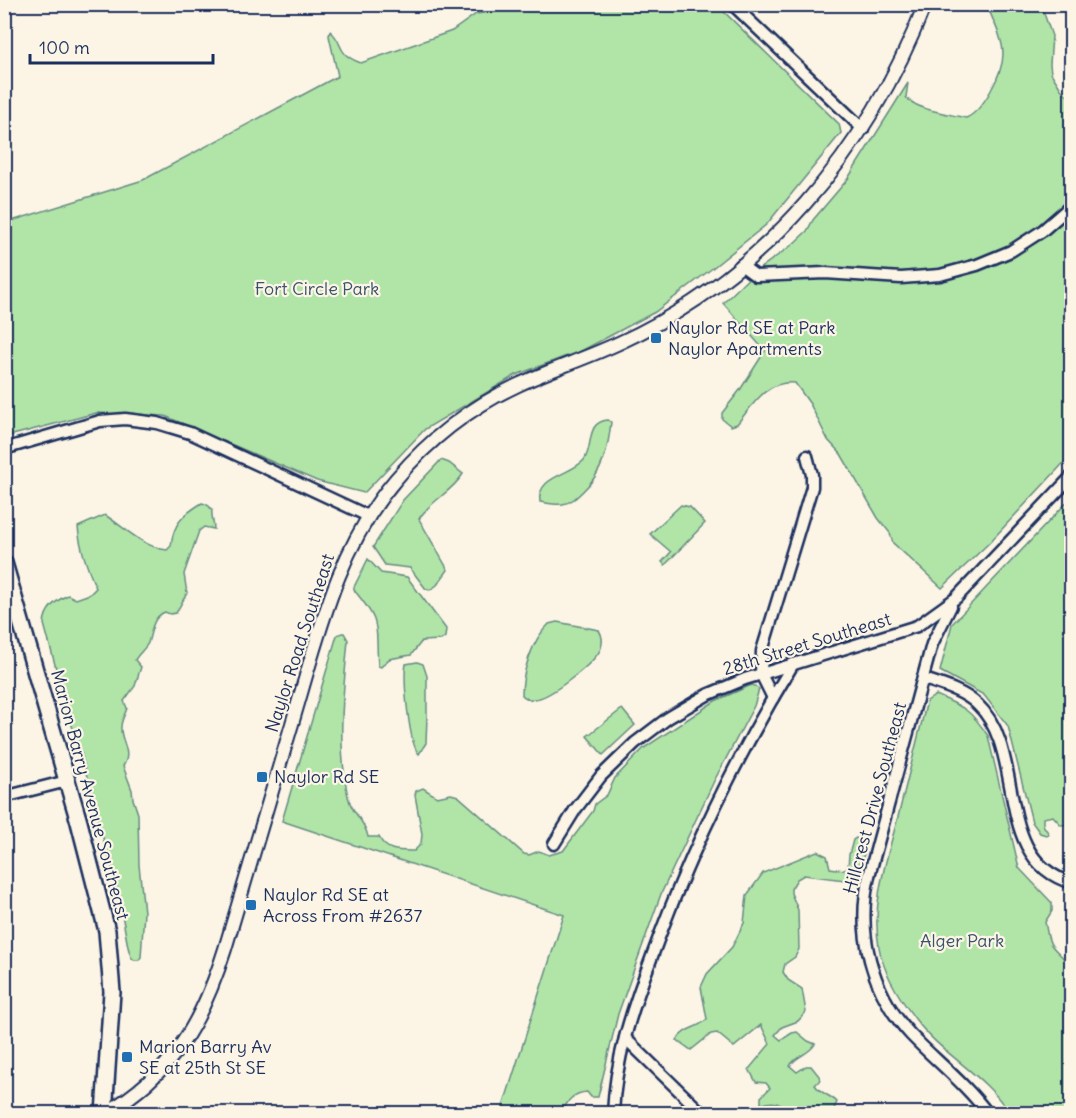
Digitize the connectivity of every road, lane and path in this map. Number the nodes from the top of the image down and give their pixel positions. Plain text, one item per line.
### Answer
1 (732, 4) edge
2 (925, 4) edge
3 (863, 129) junction
4 (1071, 205) edge
5 (741, 265) junction
6 (4, 449) edge
7 (807, 456) dead end
8 (1071, 476) edge
9 (368, 516) junction
10 (4, 562) edge
11 (956, 598) junction
12 (903, 631) junction
13 (933, 644) junction
14 (793, 664) junction
15 (761, 674) junction
16 (924, 679) junction
17 (773, 698) junction
18 (67, 781) junction
19 (4, 797) edge
20 (554, 844) dead end
21 (1071, 882) edge
22 (4, 1027) edge
23 (625, 1038) junction
24 (4, 1040) edge
25 (104, 1113) edge
26 (613, 1113) edge
27 (703, 1113) edge
28 (988, 1113) edge

1 - 3 street
2 - 3 street, Naylor Road Southeast
3 - 5 street, Naylor Road Southeast
4 - 5 street
5 - 9 street, Naylor Road Southeast
6 - 9 street
7 - 15 street
8 - 11 street, 28th Street Southeast
9 - 25 street, Naylor Road Southeast
10 - 18 main road, Marion Barry Avenue Southeast
11 - 12 street, 28th Street Southeast
11 - 13 street, Hillcrest Drive Southeast
12 - 13 street
12 - 14 street, 28th Street Southeast
13 - 16 street, Hillcrest Drive Southeast
14 - 15 street, 28th Street Southeast
14 - 17 street
15 - 17 street
15 - 20 street, 28th Street Southeast
16 - 21 street
16 - 28 street, Hillcrest Drive Southeast
17 - 23 street
18 - 19 street
18 - 25 main road, Marion Barry Avenue Southeast
22 - 24 street
23 - 26 street
23 - 27 street

